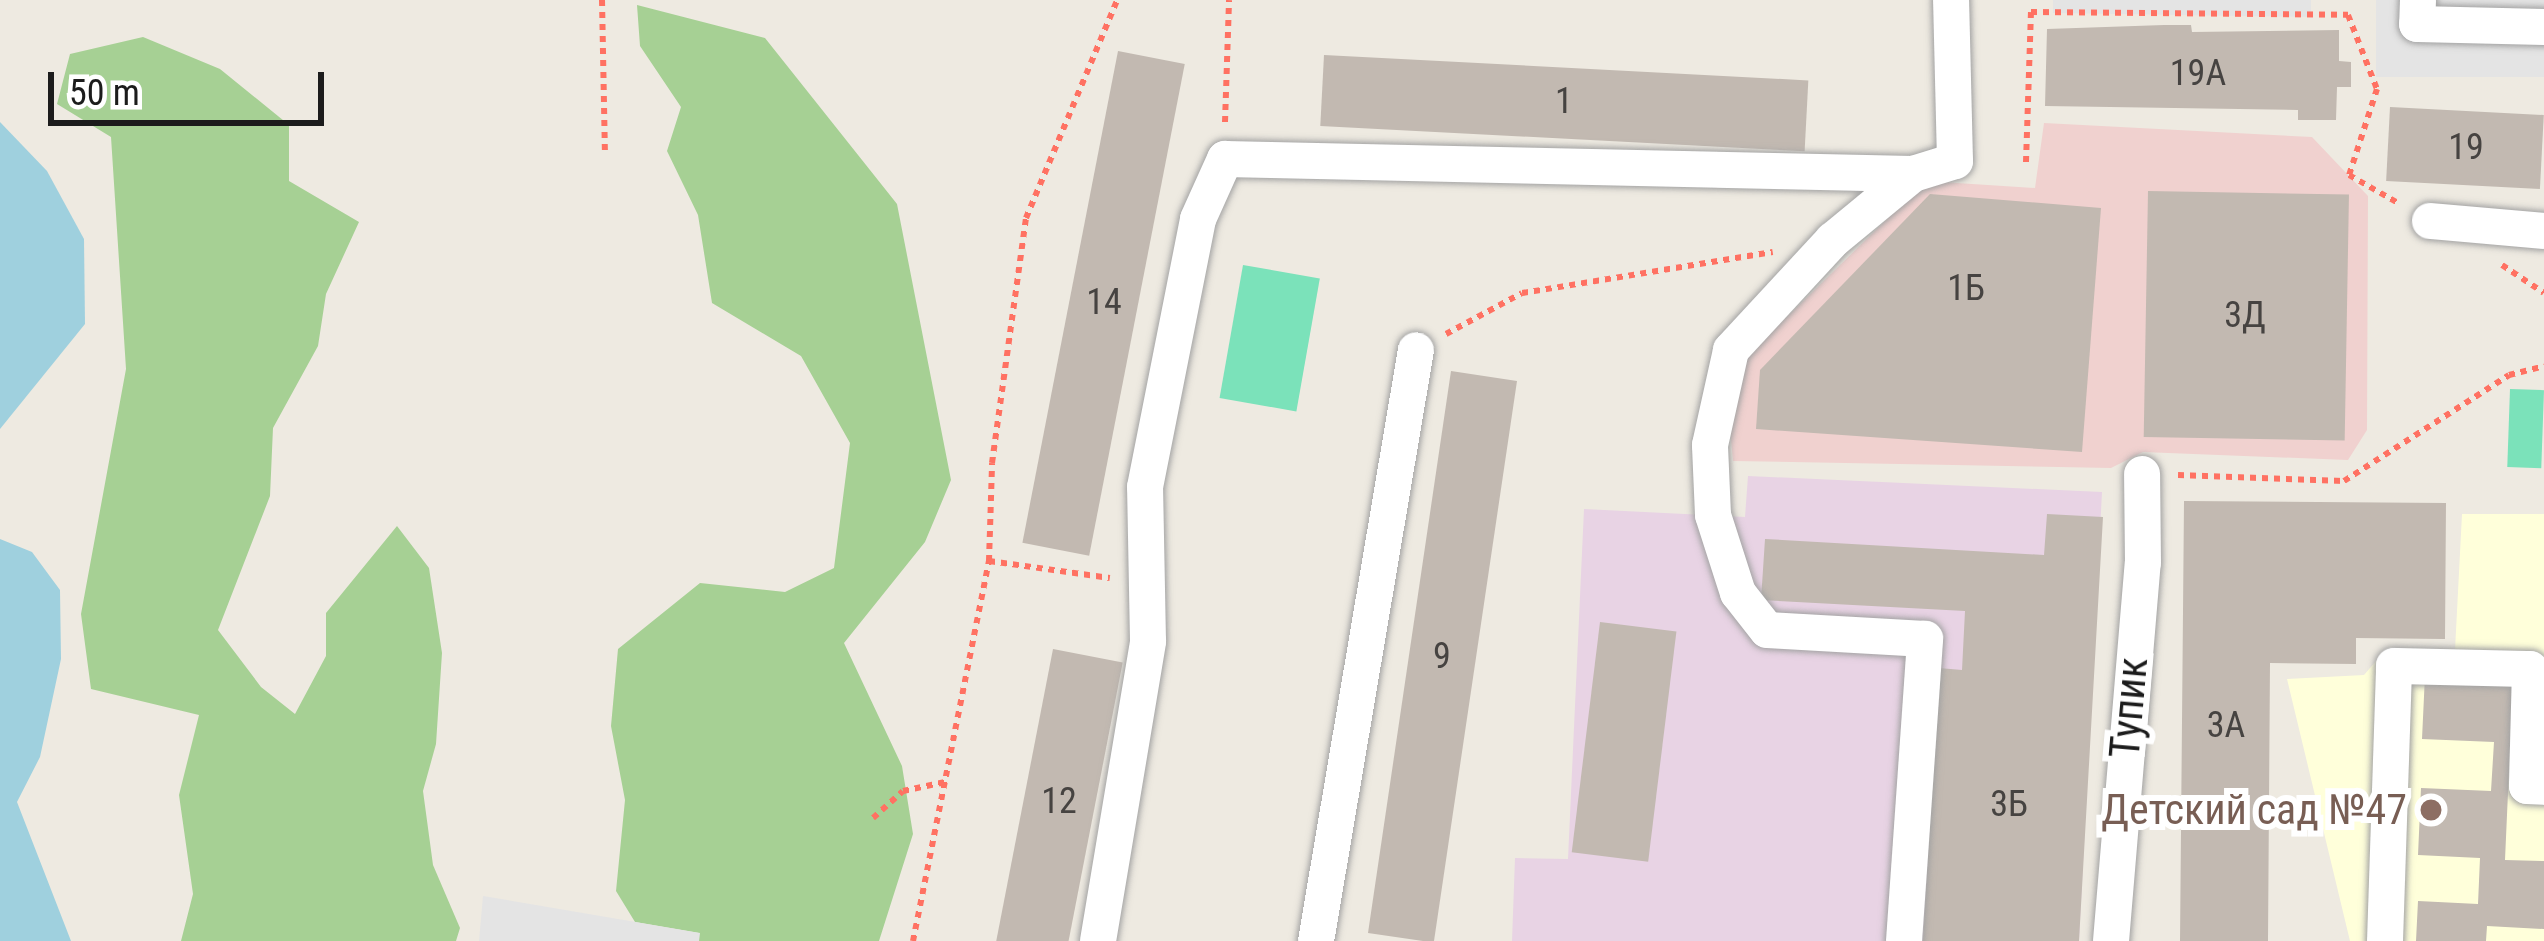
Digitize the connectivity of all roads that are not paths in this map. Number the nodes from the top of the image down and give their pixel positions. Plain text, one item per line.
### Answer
1 (1951, 0) edge
2 (2418, 0) edge
3 (2544, 27) edge
4 (1913, 174) junction
5 (2430, 221) road end
6 (2544, 231) edge
7 (1416, 350) road end
8 (2142, 474) road end
9 (2544, 787) edge
10 (1098, 941) edge
11 (1316, 941) edge
12 (1904, 941) edge
13 (2110, 941) edge
14 (2385, 941) edge

1 - 4 lane
2 - 3 lane
4 - 10 lane
4 - 12 lane
5 - 6 lane
7 - 11 lane
8 - 13 lane, Тупик
9 - 14 lane

